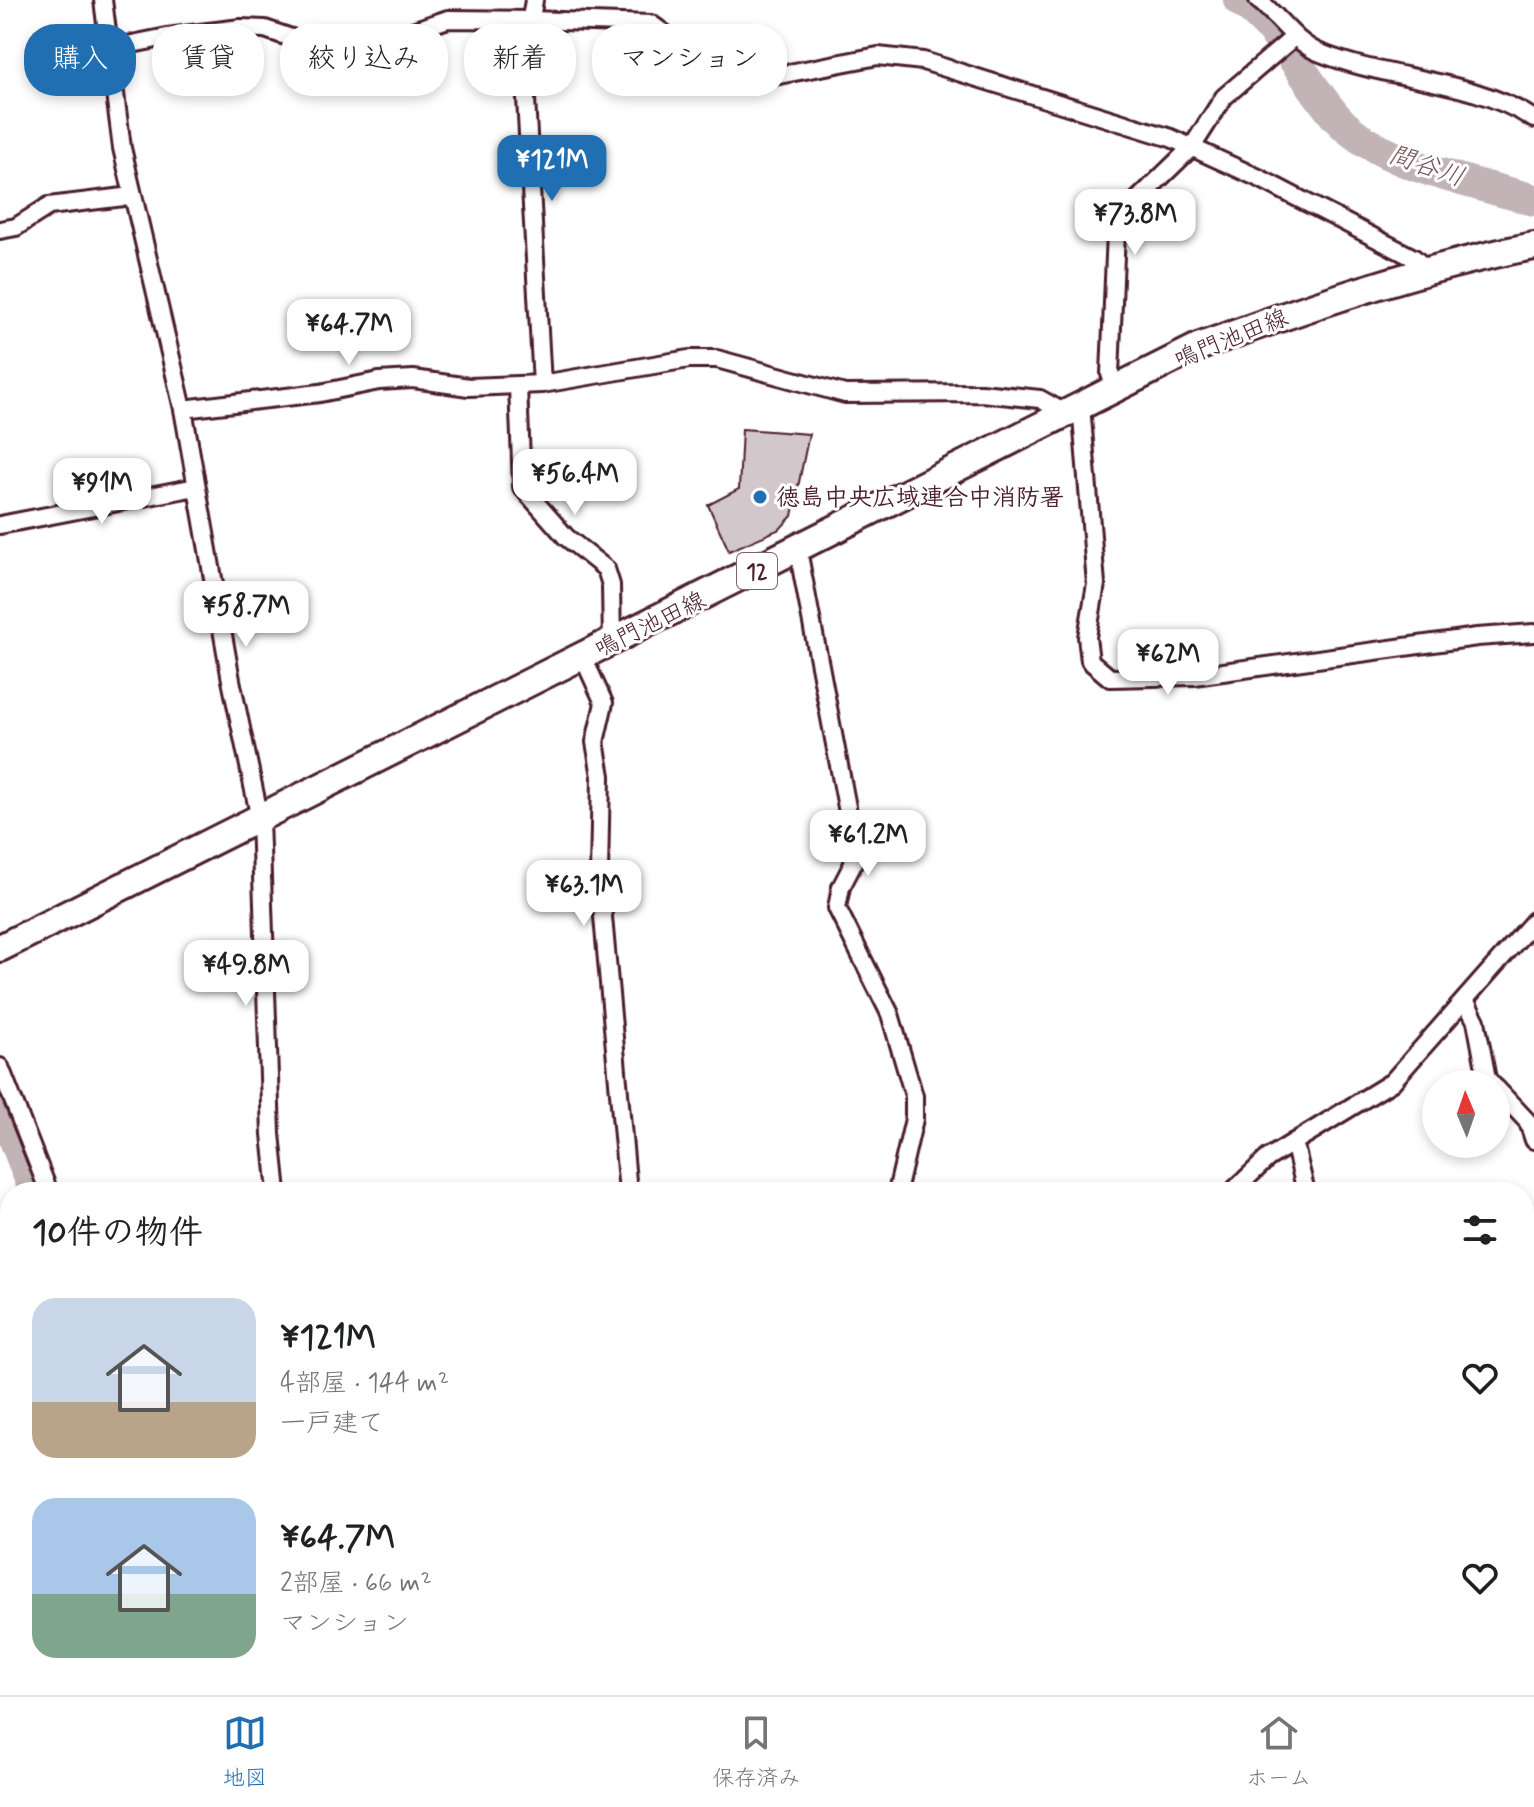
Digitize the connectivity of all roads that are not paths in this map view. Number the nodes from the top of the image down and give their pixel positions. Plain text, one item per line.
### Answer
1 (103, 0) edge
2 (534, 0) edge
3 (1258, 0) edge
4 (531, 20) junction
5 (108, 24) edge
6 (136, 43) edge
7 (1287, 43) junction
8 (117, 96) edge
9 (1534, 119) edge
10 (1192, 147) junction
11 (132, 196) junction
12 (0, 230) edge
13 (1534, 246) edge
14 (1426, 269) junction
15 (542, 384) junction
16 (518, 386) junction
17 (1116, 388) junction
18 (183, 409) junction
19 (1073, 409) junction
20 (196, 487) junction
21 (0, 525) edge
22 (798, 550) junction
23 (1534, 633) edge
24 (612, 643) junction
25 (583, 657) junction
26 (260, 819) junction
27 (1534, 921) edge
28 (0, 948) edge
29 (1465, 1000) junction
30 (0, 1067) edge
31 (1485, 1070) edge
32 (1510, 1103) edge
33 (1534, 1136) edge
34 (1294, 1142) junction
35 (45, 1182) edge
36 (276, 1182) edge
37 (627, 1182) edge
38 (899, 1182) edge
39 (1243, 1182) edge
40 (1304, 1182) edge

1 - 5 street
2 - 4 street
3 - 7 street
4 - 6 street
4 - 10 street
4 - 15 street
7 - 9 street
7 - 10 street
8 - 11 street
10 - 14 street
10 - 17 street
11 - 12 street
11 - 18 street
13 - 14 main road, 鳴門池田線 / 12
14 - 17 main road, 鳴門池田線 / 12
15 - 16 street
15 - 19 street
16 - 18 street
16 - 24 street
17 - 19 main road, 鳴門池田線 / 12
18 - 20 street
19 - 22 main road, 鳴門池田線 / 12
19 - 23 street
20 - 21 street
20 - 26 street
22 - 24 main road, 鳴門池田線 / 12
22 - 38 street
24 - 25 main road, 鳴門池田線 / 12
25 - 26 main road, 鳴門池田線 / 12
25 - 37 street
26 - 28 main road, 鳴門池田線 / 12
26 - 36 street
27 - 29 street
29 - 31 street
29 - 34 street
30 - 35 street
32 - 33 street
34 - 39 street
34 - 40 street

